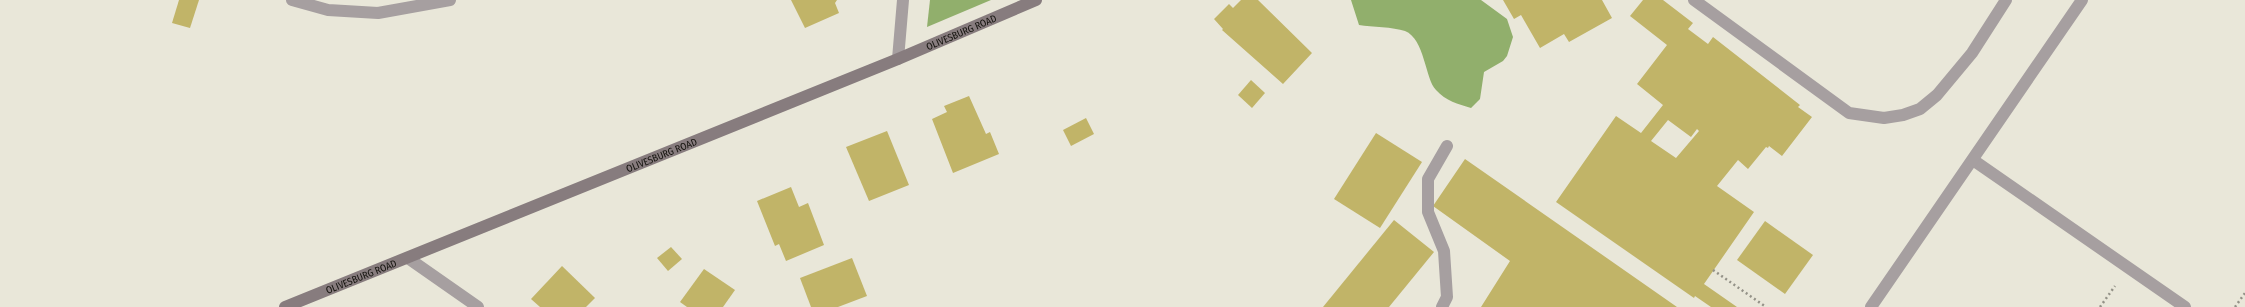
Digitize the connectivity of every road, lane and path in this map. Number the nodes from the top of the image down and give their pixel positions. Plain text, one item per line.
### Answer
1 (292, 0) edge
2 (450, 0) edge
3 (903, 0) edge
4 (1036, 0) edge
5 (1694, 0) edge
6 (2006, 0) edge
7 (2082, 0) edge
8 (898, 59) junction
9 (1447, 146) dead end
10 (1973, 160) junction
11 (408, 258) junction
12 (1713, 270) dead end
13 (2245, 293) edge
14 (285, 307) edge
15 (478, 307) edge
16 (1442, 307) edge
17 (1766, 307) edge
18 (1871, 307) edge
19 (2185, 307) edge
20 (2235, 307) edge

1 - 2 street
3 - 8 street
4 - 8 main road, OLIVESBURG ROAD
5 - 6 street
7 - 10 street
8 - 11 main road, OLIVESBURG ROAD
9 - 16 street
10 - 18 street
10 - 19 street
11 - 14 main road, OLIVESBURG ROAD
11 - 15 street
12 - 17 path
13 - 20 path

